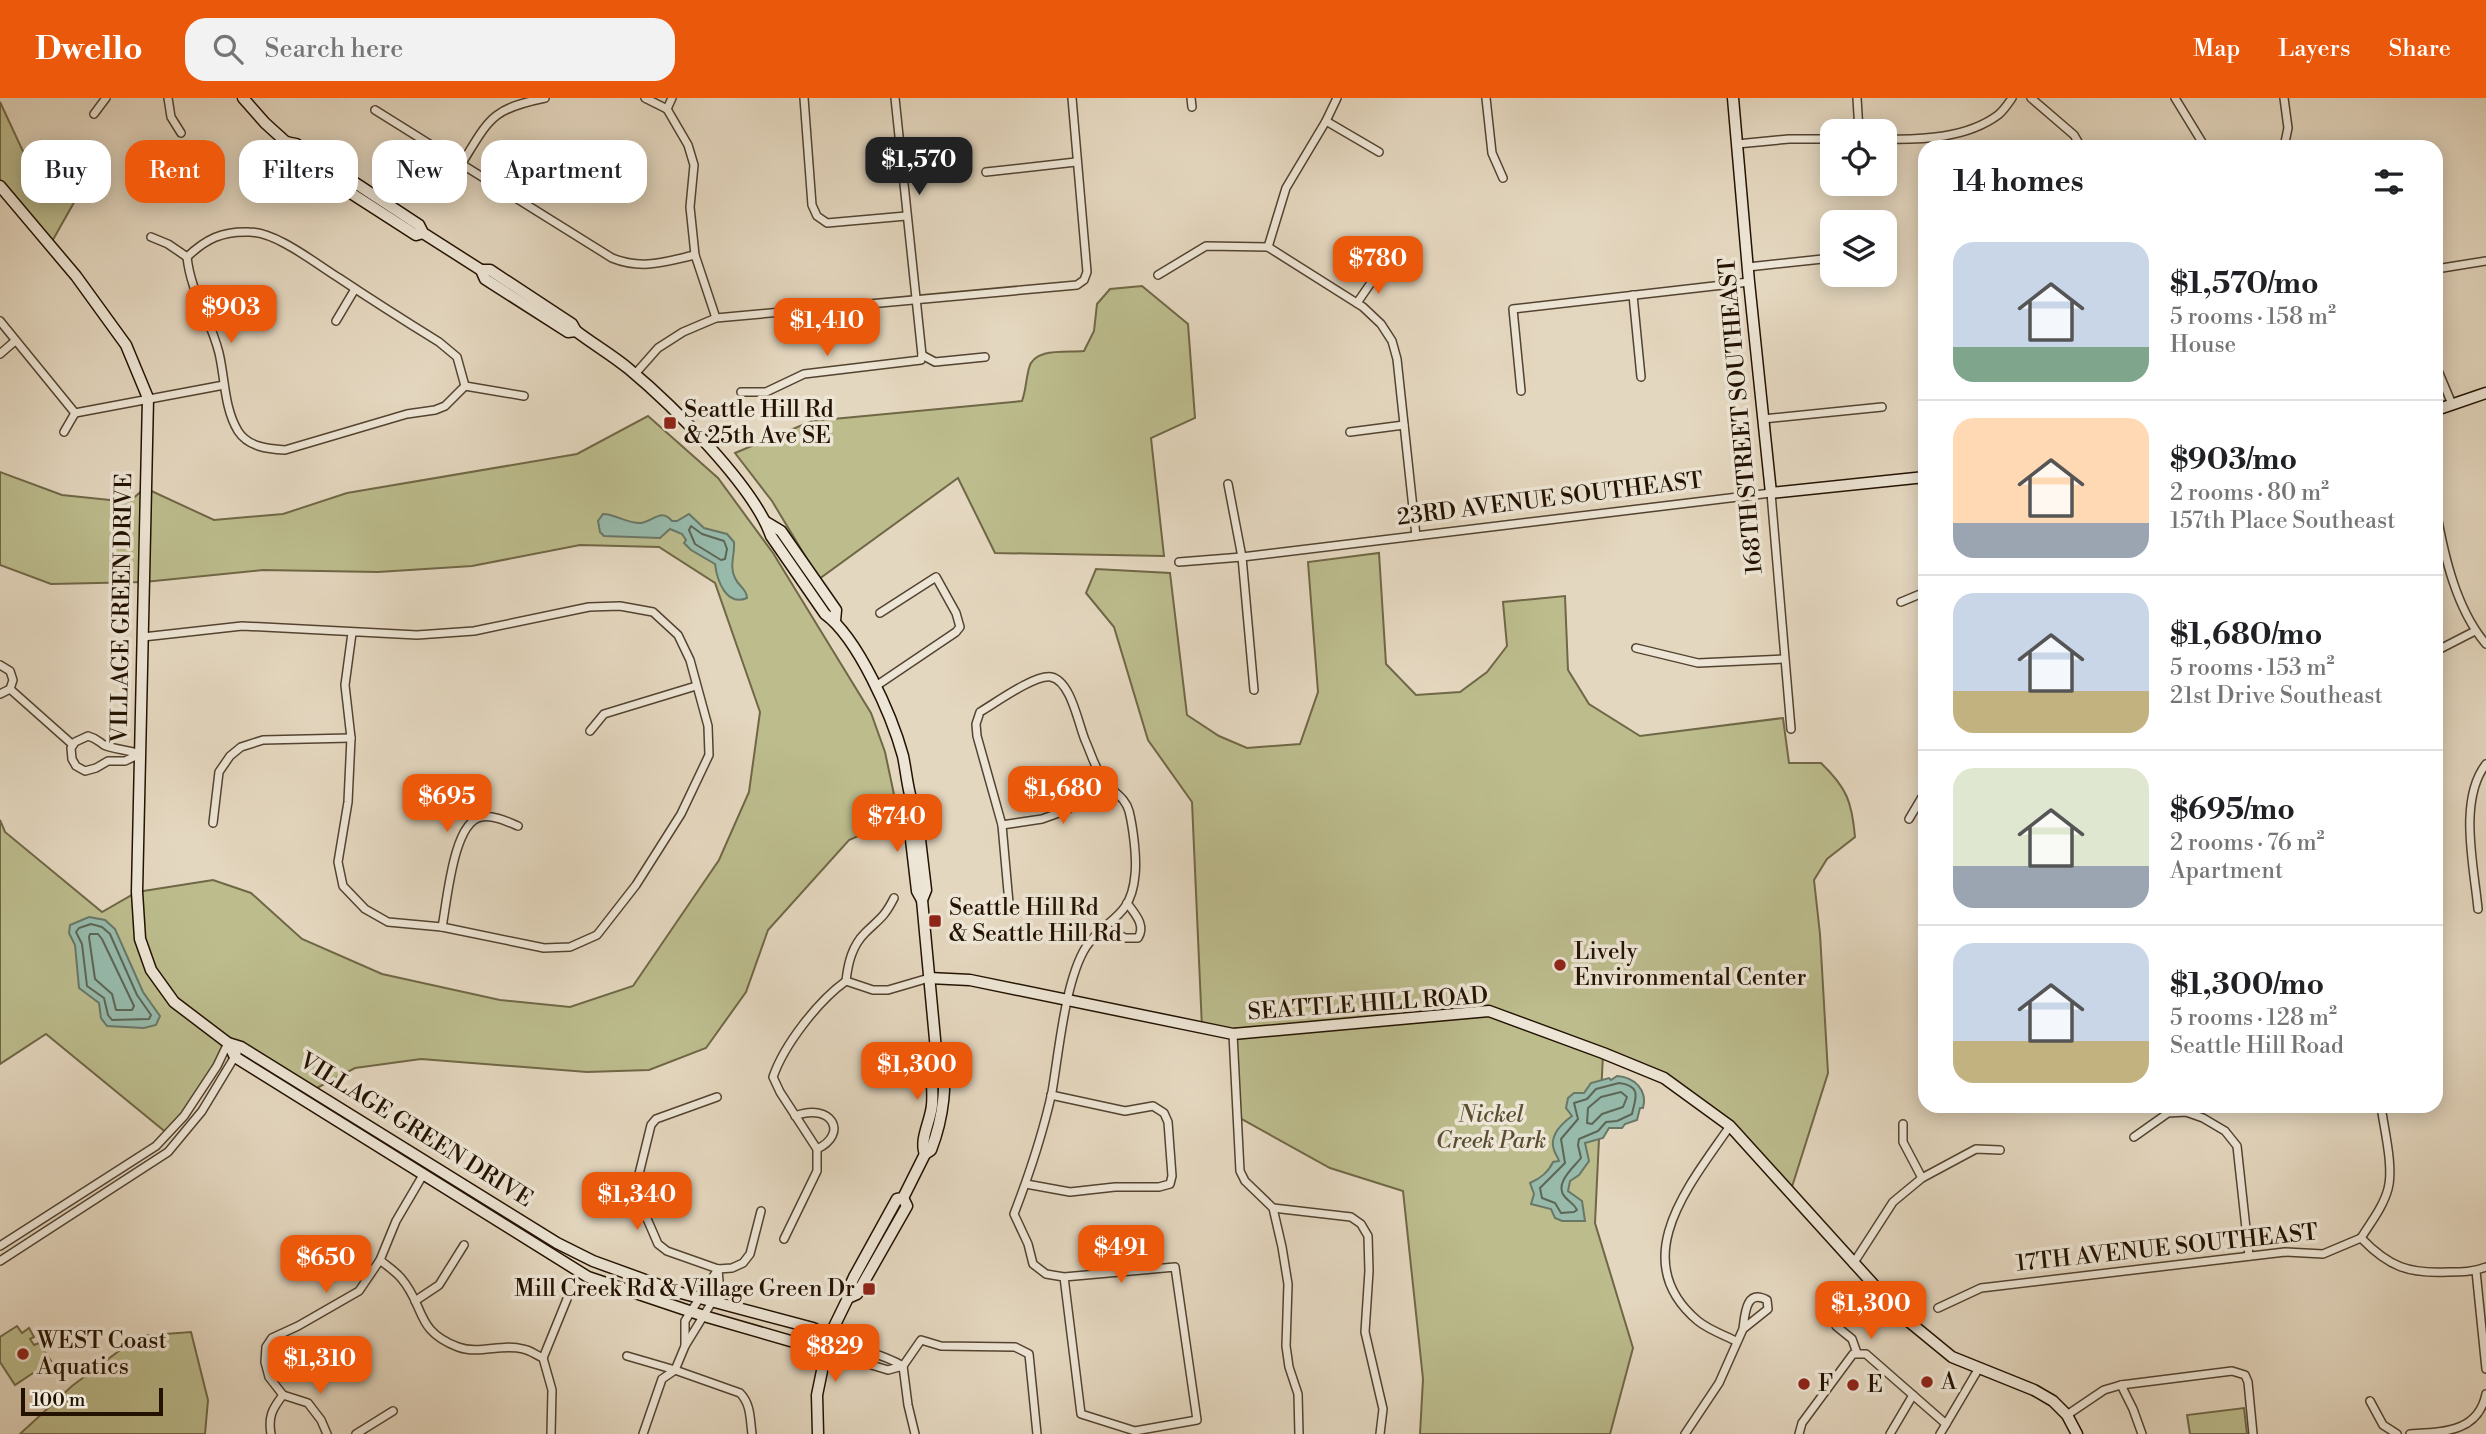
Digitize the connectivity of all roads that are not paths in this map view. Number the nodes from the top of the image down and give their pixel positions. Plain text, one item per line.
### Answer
1 (106, 98) edge
2 (169, 98) edge
3 (243, 98) edge
4 (545, 98) edge
5 (645, 98) edge
6 (672, 98) edge
7 (804, 98) edge
8 (895, 98) edge
9 (1072, 98) edge
10 (1191, 98) edge
11 (1337, 98) edge
12 (1486, 98) edge
13 (1733, 98) edge
14 (1857, 98) edge
15 (2012, 98) edge
16 (2031, 98) edge
17 (2175, 98) edge
18 (2284, 98) edge
19 (1192, 107) dead end
20 (667, 109) junction
21 (375, 110) dead end
22 (94, 114) dead end
23 (1858, 119) edge
24 (1326, 121) junction
25 (181, 133) dead end
26 (1897, 138) edge
27 (1820, 139) edge
28 (424, 140) edge
29 (2077, 140) edge
30 (2201, 140) edge
31 (2285, 140) edge
32 (1737, 144) junction
33 (1379, 152) dead end
34 (467, 155) edge
35 (1076, 162) junction
36 (467, 166) edge
37 (986, 172) dead end
38 (1503, 178) dead end
39 (0, 186) edge
40 (906, 216) junction
41 (151, 237) dead end
42 (1268, 247) junction
43 (695, 256) junction
44 (187, 257) junction
45 (1820, 259) edge
46 (2486, 261) edge
47 (1748, 267) junction
48 (2443, 268) edge
49 (1377, 274) dead end
50 (1158, 275) dead end
51 (1749, 282) junction
52 (355, 289) junction
53 (1633, 295) junction
54 (916, 300) junction
55 (1357, 303) junction
56 (716, 318) junction
57 (0, 321) edge
58 (336, 321) dead end
59 (15, 341) junction
60 (0, 354) edge
61 (921, 357) junction
62 (985, 357) dead end
63 (635, 374) junction
64 (1641, 377) dead end
65 (2443, 383) edge
66 (224, 385) junction
67 (466, 386) junction
68 (1521, 391) dead end
69 (741, 392) dead end
70 (2486, 393) edge
71 (524, 396) dead end
72 (148, 398) junction
73 (2452, 404) junction
74 (1882, 407) dead end
75 (2443, 407) edge
76 (75, 412) junction
77 (1763, 419) junction
78 (1404, 425) junction
79 (64, 432) dead end
80 (1350, 432) dead end
81 (1918, 478) edge
82 (1228, 484) dead end
83 (1771, 493) junction
84 (1416, 536) junction
85 (2443, 540) edge
86 (1242, 556) junction
87 (1179, 562) dead end
88 (1918, 595) edge
89 (1901, 602) dead end
90 (880, 613) dead end
91 (2475, 631) junction
92 (352, 633) junction
93 (143, 637) junction
94 (2486, 644) edge
95 (2443, 647) edge
96 (1636, 648) dead end
97 (1784, 659) junction
98 (0, 665) edge
99 (696, 686) junction
100 (876, 686) junction
101 (10, 689) junction
102 (1254, 690) dead end
103 (0, 694) edge
104 (1791, 729) dead end
105 (590, 731) dead end
106 (351, 738) junction
107 (73, 745) junction
108 (140, 754) junction
109 (2486, 764) edge
110 (1105, 783) junction
111 (1918, 804) edge
112 (1909, 819) dead end
113 (213, 823) dead end
114 (1002, 825) junction
115 (518, 826) dead end
116 (894, 898) dead end
117 (1009, 903) dead end
118 (1127, 904) junction
119 (2478, 909) dead end
120 (442, 927) junction
121 (1105, 929) junction
122 (929, 978) junction
123 (846, 981) junction
124 (1068, 1001) junction
125 (1233, 1034) junction
126 (228, 1044) junction
127 (238, 1052) junction
128 (1051, 1095) junction
129 (717, 1097) dead end
130 (2168, 1113) edge
131 (2189, 1113) edge
132 (2382, 1113) edge
133 (795, 1116) junction
134 (1903, 1124) dead end
135 (1730, 1126) junction
136 (2134, 1138) dead end
137 (817, 1149) junction
138 (2000, 1150) dead end
139 (423, 1175) junction
140 (1922, 1178) junction
141 (1026, 1184) junction
142 (1273, 1208) junction
143 (761, 1211) dead end
144 (2361, 1238) junction
145 (784, 1239) dead end
146 (464, 1245) dead end
147 (0, 1246) edge
148 (2249, 1256) junction
149 (380, 1260) junction
150 (0, 1261) edge
151 (1853, 1264) junction
152 (2486, 1267) edge
153 (718, 1269) junction
154 (2476, 1271) junction
155 (1064, 1277) junction
156 (699, 1298) junction
157 (567, 1299) dead end
158 (415, 1301) junction
159 (712, 1302) junction
160 (1938, 1308) dead end
161 (690, 1311) junction
162 (704, 1316) junction
163 (1836, 1326) dead end
164 (1743, 1329) junction
165 (829, 1337) junction
166 (1736, 1341) junction
167 (685, 1346) junction
168 (825, 1352) junction
169 (1857, 1353) junction
170 (627, 1356) dead end
171 (543, 1358) junction
172 (903, 1366) junction
173 (1979, 1368) junction
174 (2486, 1369) edge
175 (675, 1370) junction
176 (2121, 1385) junction
177 (2486, 1394) edge
178 (283, 1395) junction
179 (1913, 1395) junction
180 (2370, 1401) dead end
181 (393, 1411) dead end
182 (2067, 1415) junction
183 (1946, 1424) junction
184 (271, 1434) edge
185 (327, 1434) edge
186 (356, 1434) edge
187 (551, 1434) edge
188 (643, 1434) edge
189 (752, 1434) edge
190 (818, 1434) edge
191 (915, 1434) edge
192 (1037, 1434) edge
193 (1299, 1434) edge
194 (1380, 1434) edge
195 (1685, 1434) edge
196 (1800, 1434) edge
197 (1890, 1434) edge
198 (1940, 1434) edge
199 (2077, 1434) edge
200 (2142, 1434) edge
201 (2253, 1434) edge
202 (2397, 1434) edge
203 (2410, 1434) edge

1 - 22 street
2 - 25 street
3 - 63 street
4 - 34 street
5 - 20 street
6 - 20 street
7 - 40 street
8 - 40 street
9 - 35 street
10 - 19 street
11 - 24 street
12 - 38 street
13 - 32 street, 168TH STREET SOUTHEAST
14 - 23 street
15 - 26 street
16 - 29 street
17 - 30 street
18 - 31 street
20 - 43 street
21 - 28 street
24 - 33 street
24 - 42 street
27 - 32 street
32 - 47 street, 168TH STREET SOUTHEAST
35 - 37 street
35 - 54 street
36 - 43 street
39 - 72 street, VILLAGE GREEN DRIVE
40 - 54 street
41 - 44 street
42 - 50 street
42 - 55 street
43 - 56 street
44 - 52 street
44 - 66 street
45 - 47 street
46 - 48 street
47 - 51 street, 168TH STREET SOUTHEAST
49 - 55 street
51 - 53 street
51 - 77 street, 168TH STREET SOUTHEAST
52 - 58 street
52 - 67 street
53 - 64 street
53 - 68 street
54 - 56 street
54 - 61 street
55 - 78 street
56 - 63 street
57 - 59 street
59 - 60 street
59 - 76 street
61 - 62 street
61 - 69 street
63 - 100 street
65 - 73 street
66 - 67 street
66 - 72 street
67 - 71 street
70 - 73 street
72 - 76 street
72 - 93 street, VILLAGE GREEN DRIVE
73 - 75 street
74 - 77 street
76 - 79 street
77 - 83 street, 168TH STREET SOUTHEAST
78 - 80 street
78 - 84 street
81 - 83 street, 23RD AVENUE SOUTHEAST
82 - 86 street
83 - 84 street, 23RD AVENUE SOUTHEAST
83 - 97 street, 168TH STREET SOUTHEAST
84 - 86 street, 23RD AVENUE SOUTHEAST
85 - 91 street
86 - 87 street, 23RD AVENUE SOUTHEAST
86 - 102 street
88 - 89 street
90 - 100 street
91 - 94 street
91 - 95 street
92 - 93 street
92 - 99 street
92 - 106 street
93 - 108 street, VILLAGE GREEN DRIVE
96 - 97 street
97 - 104 street, 168TH STREET SOUTHEAST
98 - 101 street
99 - 105 street
99 - 120 street
100 - 122 street
101 - 103 street
101 - 107 street
106 - 113 street
106 - 120 street
107 - 108 street
107 - 108 street
108 - 126 street, VILLAGE GREEN DRIVE
109 - 119 street
110 - 114 street
110 - 114 street
110 - 118 street
111 - 112 street
114 - 117 street
115 - 120 street
116 - 123 street
118 - 121 street
118 - 121 street
121 - 124 street
122 - 123 street
122 - 124 street, SEATTLE HILL ROAD
122 - 165 street
123 - 133 street
124 - 125 street, SEATTLE HILL ROAD
124 - 128 street
125 - 135 street, SEATTLE HILL ROAD
125 - 142 street
126 - 127 street, VILLAGE GREEN DRIVE
126 - 147 street
127 - 139 street, VILLAGE GREEN DRIVE
127 - 150 street
127 - 156 street, VILLAGE GREEN DRIVE
128 - 141 street
128 - 141 street
129 - 153 street
130 - 136 street
131 - 148 street
132 - 144 street
133 - 137 street
133 - 137 street
134 - 140 street
135 - 151 street, SEATTLE HILL ROAD
135 - 166 street
137 - 145 street
138 - 140 street
139 - 149 street
139 - 161 street, VILLAGE GREEN DRIVE
140 - 151 street
141 - 155 street
142 - 193 street
142 - 194 street
143 - 153 street
144 - 148 street, 17TH AVENUE SOUTHEAST
144 - 154 street
146 - 158 street
148 - 160 street, 17TH AVENUE SOUTHEAST
149 - 158 street
149 - 178 street
151 - 173 street, SEATTLE HILL ROAD
152 - 154 street
153 - 156 street
153 - 159 street
154 - 174 street
155 - 155 street
156 - 159 street, VILLAGE GREEN DRIVE
156 - 161 street
157 - 171 street
158 - 171 street
159 - 162 street
159 - 165 street, VILLAGE GREEN DRIVE
161 - 162 street, VILLAGE GREEN DRIVE
161 - 167 street
162 - 167 street
162 - 168 street, VILLAGE GREEN DRIVE
163 - 169 street
164 - 164 street
164 - 166 street
165 - 168 street
165 - 172 street
166 - 195 street
167 - 175 street
168 - 172 street
168 - 190 street
169 - 179 street
169 - 196 street
170 - 175 street
171 - 187 street
172 - 191 street
172 - 192 street
173 - 182 street, SEATTLE HILL ROAD
173 - 183 street
175 - 188 street
175 - 189 street
176 - 182 street
176 - 200 street
176 - 201 street
177 - 203 street
178 - 184 street
178 - 185 street
179 - 183 street
179 - 197 street
180 - 202 street
181 - 186 street
182 - 199 street, SEATTLE HILL ROAD
183 - 198 street

